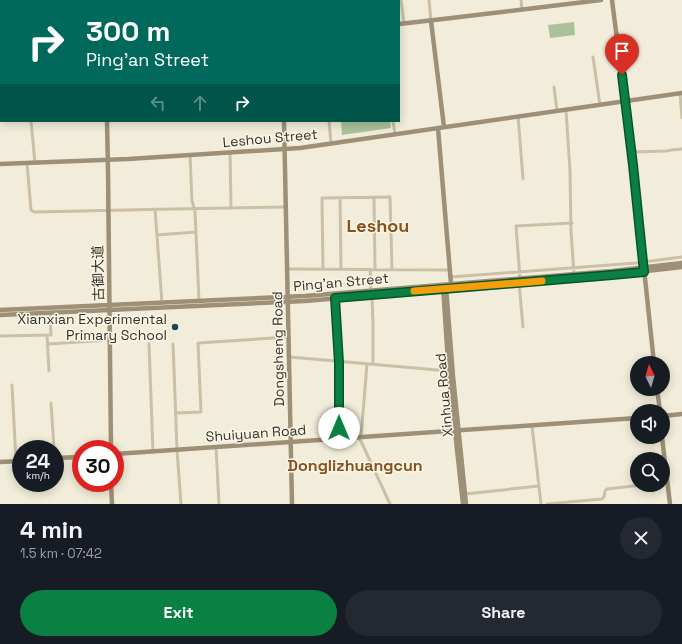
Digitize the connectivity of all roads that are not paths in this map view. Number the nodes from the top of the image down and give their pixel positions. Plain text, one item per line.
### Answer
1 (401, 0) edge
2 (428, 0) edge
3 (521, 0) edge
4 (601, 0) edge
5 (612, 0) edge
6 (522, 10) junction
7 (431, 21) junction
8 (401, 24) edge
9 (593, 57) dead end
10 (554, 87) dead end
11 (681, 93) edge
12 (626, 102) junction
13 (600, 105) junction
14 (566, 110) junction
15 (557, 111) junction
16 (518, 116) junction
17 (682, 118) edge
18 (31, 122) edge
19 (107, 122) edge
20 (284, 122) edge
21 (329, 122) edge
22 (393, 122) edge
23 (444, 127) junction
24 (438, 128) junction
25 (394, 134) junction
26 (331, 143) junction
27 (285, 149) junction
28 (682, 150) edge
29 (230, 152) junction
30 (632, 152) junction
31 (190, 155) junction
32 (108, 160) junction
33 (27, 163) junction
34 (35, 163) junction
35 (0, 164) edge
36 (523, 179) dead end
37 (340, 198) junction
38 (374, 198) junction
39 (286, 207) junction
40 (194, 208) junction
41 (230, 208) junction
42 (155, 209) junction
43 (109, 211) junction
44 (572, 223) junction
45 (196, 232) junction
46 (157, 235) junction
47 (682, 257) edge
48 (682, 263) edge
49 (644, 267) junction
50 (682, 267) edge
51 (574, 268) junction
52 (288, 269) junction
53 (323, 269) junction
54 (341, 269) junction
55 (370, 269) junction
56 (375, 269) junction
57 (392, 269) junction
58 (450, 270) junction
59 (519, 272) junction
60 (574, 274) junction
61 (450, 277) junction
62 (520, 280) junction
63 (446, 286) junction
64 (372, 293) junction
65 (335, 298) junction
66 (288, 299) junction
67 (199, 301) junction
68 (162, 303) junction
69 (110, 308) junction
70 (0, 310) edge
71 (50, 313) junction
72 (0, 315) edge
73 (523, 326) dead end
74 (47, 335) junction
75 (0, 336) edge
76 (289, 336) junction
77 (110, 340) junction
78 (48, 344) junction
79 (149, 344) dead end
80 (173, 344) dead end
81 (653, 356) edge
82 (290, 357) junction
83 (339, 361) junction
84 (367, 364) junction
85 (373, 364) junction
86 (49, 371) dead end
87 (449, 371) junction
88 (12, 385) dead end
89 (51, 403) dead end
90 (176, 413) junction
91 (682, 414) edge
92 (670, 415) edge
93 (630, 419) edge
94 (532, 426) junction
95 (456, 431) junction
96 (360, 437) junction
97 (339, 439) junction
98 (17, 440) edge
99 (53, 440) edge
100 (111, 440) edge
101 (291, 442) junction
102 (216, 447) junction
103 (177, 450) junction
104 (153, 452) junction
105 (124, 454) edge
106 (12, 461) edge
107 (0, 462) edge
108 (539, 486) junction
109 (630, 486) edge
110 (112, 492) edge
111 (667, 492) edge
112 (465, 494) junction
113 (112, 504) edge
114 (181, 504) edge
115 (219, 504) edge
116 (292, 504) edge
117 (390, 504) edge
118 (463, 504) edge
119 (466, 504) edge
120 (541, 504) edge
121 (547, 504) edge
122 (670, 504) edge

1 - 8 street
2 - 7 street
3 - 6 street
4 - 6 main road
5 - 12 main road
6 - 7 main road
7 - 8 main road
7 - 23 main road
9 - 13 street
10 - 15 street
11 - 12 main road, Leshou Street
11 - 17 street
12 - 13 main road, Leshou Street
12 - 30 main road
13 - 14 main road, Leshou Street
14 - 15 main road, Leshou Street
14 - 44 street
15 - 16 main road, Leshou Street
16 - 23 main road, Leshou Street
16 - 36 street
18 - 34 street
19 - 32 main road, 古御大道
20 - 27 main road, Dongsheng Road
21 - 26 street
22 - 25 street
23 - 24 main road, Leshou Street
24 - 25 main road, Leshou Street
24 - 58 main road
25 - 26 main road, Leshou Street
26 - 27 main road, Leshou Street
27 - 29 main road, Leshou Street
27 - 39 main road, Dongsheng Road
28 - 30 street
29 - 31 main road, Leshou Street
29 - 41 street
30 - 49 main road
31 - 32 main road, Leshou Street
31 - 40 street
32 - 34 main road, Leshou Street
32 - 43 main road, 古御大道
33 - 34 main road, Leshou Street
33 - 35 main road, Leshou Street
33 - 43 street
37 - 38 street
37 - 53 street
37 - 54 street
38 - 56 street
38 - 57 street
39 - 41 street
39 - 52 main road, Dongsheng Road
40 - 41 street
40 - 42 street
40 - 45 street
42 - 43 street
42 - 46 street
43 - 69 main road, 古御大道
44 - 51 street
44 - 59 street
45 - 46 street
45 - 67 street
46 - 68 street
47 - 49 street
48 - 49 main road, Ping'an Street
49 - 50 main road, Ping'an Street
49 - 51 street
49 - 60 main road, Ping'an Street
49 - 62 main road, Ping'an Street
49 - 81 main road
51 - 59 street
51 - 60 street
52 - 53 street
52 - 66 main road, Dongsheng Road
53 - 54 street
54 - 55 street
55 - 56 street
55 - 64 street
56 - 57 street
57 - 58 street
58 - 61 main road
59 - 61 street
59 - 62 street
60 - 62 main road, Ping'an Street
61 - 63 main road
62 - 63 main road, Ping'an Street
62 - 73 street
63 - 64 main road, Ping'an Street
63 - 87 main road, Xinhua Road
63 - 95 main road, Xinhua Road
64 - 65 main road, Ping'an Street
64 - 66 main road, Ping'an Street
64 - 85 street
65 - 66 main road, Ping'an Street
65 - 83 street
66 - 67 main road, Ping'an Street
66 - 69 main road, Ping'an Street
66 - 76 main road, Dongsheng Road
67 - 68 main road, Ping'an Street
68 - 69 main road, Ping'an Street
69 - 70 main road, Ping'an Street
69 - 71 main road, Ping'an Street
69 - 77 main road, 古御大道
71 - 72 main road, Ping'an Street
71 - 74 street
74 - 75 street
74 - 78 street
76 - 82 main road, Dongsheng Road
76 - 90 street
77 - 78 street
77 - 100 main road, 古御大道
78 - 86 street
79 - 104 street
80 - 90 street
82 - 83 street
82 - 101 main road, Dongsheng Road
83 - 84 street
83 - 97 street
84 - 85 street
84 - 96 street
85 - 87 street
87 - 95 main road, Xinhua Road
88 - 98 street
89 - 99 street
90 - 103 street
91 - 92 main road
93 - 94 main road, Shuiyuan Road
94 - 95 main road, Shuiyuan Road
94 - 108 street
95 - 96 main road, Shuiyuan Road
95 - 112 main road, Xinhua Road
95 - 118 main road, Xinhua Road
96 - 97 main road, Shuiyuan Road
96 - 117 street
97 - 101 main road, Shuiyuan Road
101 - 102 main road, Shuiyuan Road
101 - 116 main road, Dongsheng Road
102 - 103 main road, Shuiyuan Road
102 - 115 street
103 - 104 main road, Shuiyuan Road
103 - 114 street
104 - 105 main road, Shuiyuan Road
106 - 107 main road
108 - 112 street
108 - 120 street
109 - 121 street
110 - 113 main road
111 - 122 main road
112 - 119 main road, Xinhua Road

